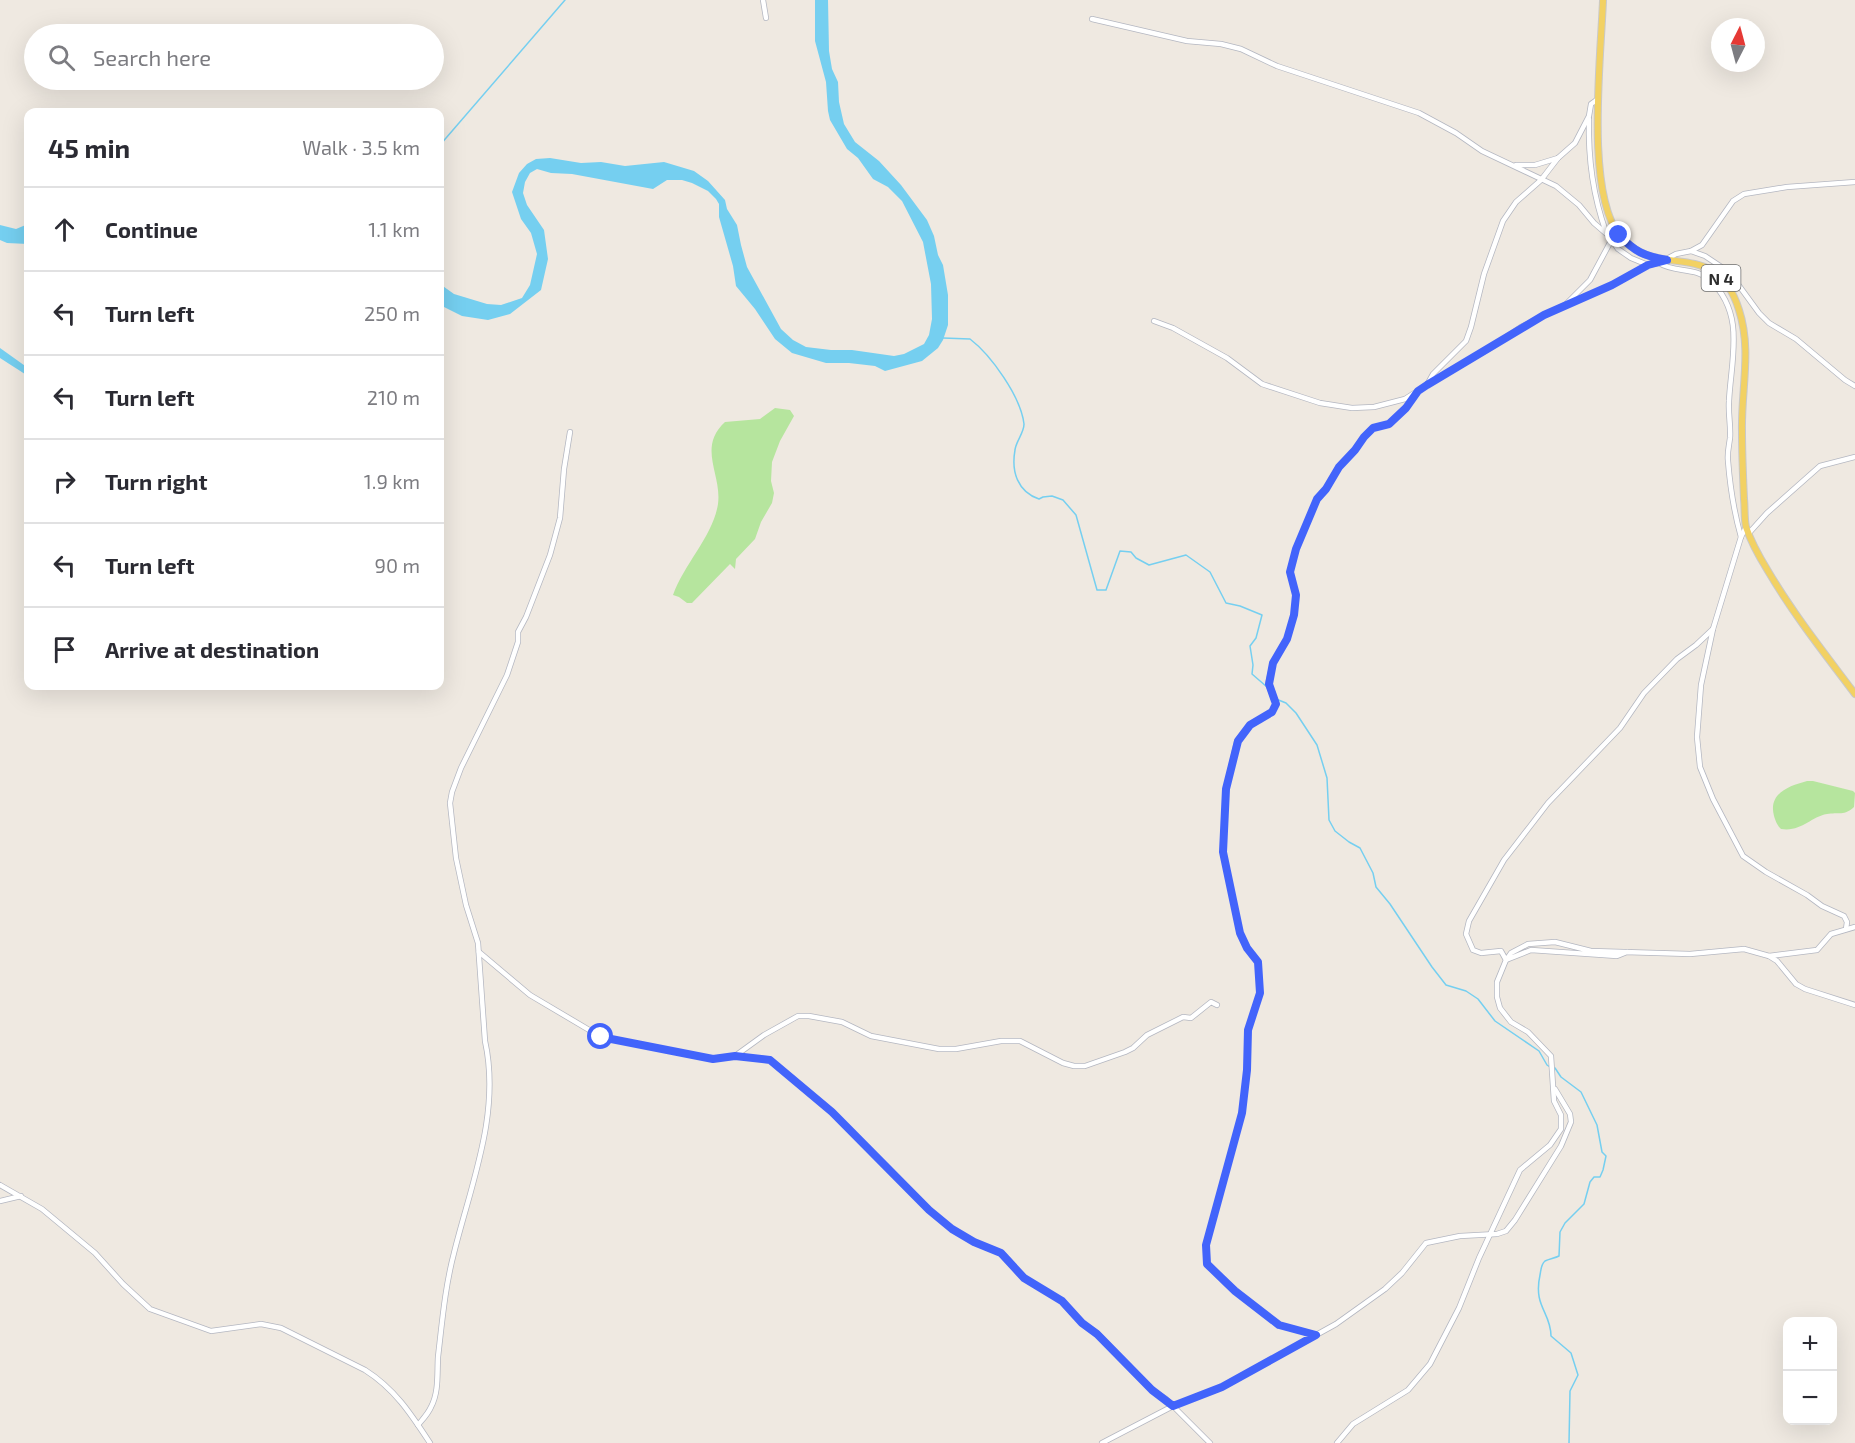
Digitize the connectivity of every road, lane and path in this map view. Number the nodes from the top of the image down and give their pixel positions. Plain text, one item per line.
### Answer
1 (764, 0) edge
2 (1603, 0) edge
3 (766, 18) dead end
4 (1092, 19) dead end
5 (1599, 98) junction
6 (1588, 116) junction
7 (1558, 158) junction
8 (1513, 165) junction
9 (1541, 180) junction
10 (1855, 182) edge
11 (1606, 234) junction
12 (1612, 240) junction
13 (1690, 251) junction
14 (1667, 260) junction
15 (1659, 263) junction
16 (1648, 265) junction
17 (1564, 305) junction
18 (1154, 321) dead end
19 (1427, 385) junction
20 (1855, 386) edge
21 (1418, 391) junction
22 (570, 432) dead end
23 (1855, 457) edge
24 (1746, 526) junction
25 (1749, 533) junction
26 (1740, 537) junction
27 (1713, 629) junction
28 (1855, 693) edge
29 (1855, 927) edge
30 (1845, 929) junction
31 (479, 952) junction
32 (1627, 952) junction
33 (1768, 956) junction
34 (1506, 960) junction
35 (1217, 1005) dead end
36 (1855, 1005) edge
37 (735, 1056) junction
38 (1553, 1087) junction
39 (0, 1185) edge
40 (21, 1196) junction
41 (0, 1201) edge
42 (1489, 1235) junction
43 (1316, 1335) junction
44 (1173, 1406) junction
45 (418, 1425) junction
46 (430, 1443) edge
47 (1102, 1443) edge
48 (1210, 1443) edge
49 (1337, 1443) edge

1 - 3 street
2 - 5 main road, N 4
4 - 8 street
5 - 6 street
5 - 14 main road, N 4
6 - 7 street
6 - 11 street
7 - 8 street
7 - 9 street
8 - 9 street
9 - 11 street
9 - 19 street
10 - 13 street
11 - 12 street
12 - 16 street
12 - 17 street
13 - 14 street
13 - 20 street
14 - 15 street
14 - 24 main road, N 4
15 - 16 street
15 - 26 street
16 - 17 street
17 - 19 street
18 - 21 street
19 - 21 street
21 - 43 street
22 - 31 street
23 - 25 street
24 - 25 main road, N 4
24 - 26 street
25 - 28 main road, N 4
26 - 27 street
27 - 30 street
27 - 34 street
29 - 30 street
30 - 33 street
31 - 37 street
31 - 45 street
32 - 33 street
32 - 34 street
32 - 34 street
33 - 36 street
34 - 38 street
35 - 37 street
37 - 44 street
38 - 42 street
38 - 42 street
39 - 40 street
40 - 41 street
40 - 45 street
42 - 43 street
42 - 49 street
43 - 44 street
44 - 47 street
44 - 48 street
45 - 46 street

